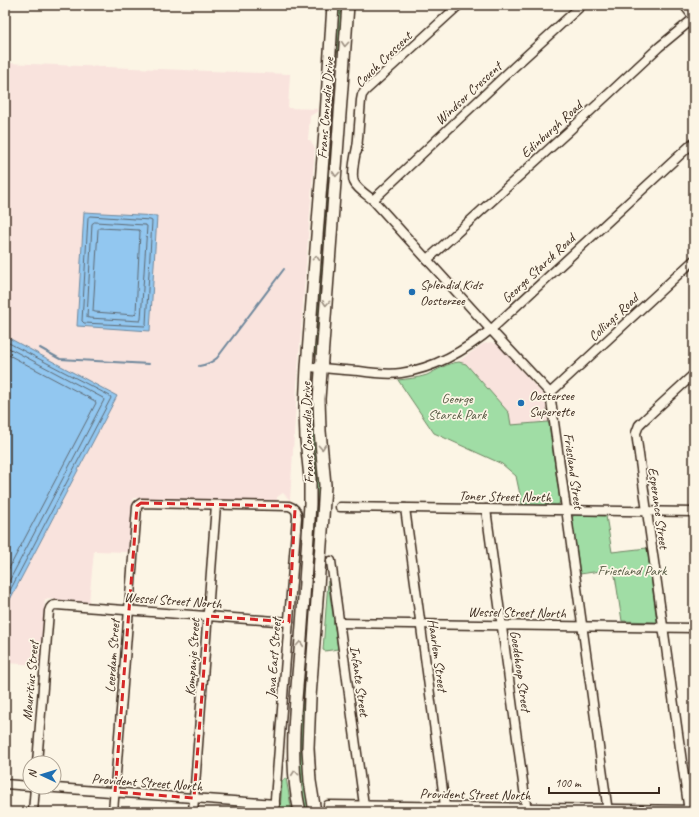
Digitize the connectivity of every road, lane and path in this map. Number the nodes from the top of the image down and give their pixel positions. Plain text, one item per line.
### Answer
1 (333, 5) edge
2 (348, 5) edge
3 (459, 5) edge
4 (582, 5) edge
5 (684, 5) edge
6 (694, 18) edge
7 (694, 142) edge
8 (370, 198) junction
9 (427, 260) junction
10 (694, 260) edge
11 (490, 330) junction
12 (307, 367) junction
13 (321, 368) junction
14 (694, 374) edge
15 (550, 393) junction
16 (216, 505) junction
17 (340, 506) dead end
18 (405, 508) junction
19 (486, 509) junction
20 (567, 510) junction
21 (647, 511) junction
22 (694, 512) edge
23 (331, 561) dead end
24 (56, 605) joint
25 (129, 610) junction
26 (208, 616) junction
27 (289, 622) junction
28 (339, 623) junction
29 (420, 624) junction
30 (501, 625) junction
31 (583, 626) junction
32 (663, 628) junction
33 (694, 628) edge
34 (38, 755) edge
35 (5, 784) edge
36 (22, 785) edge
37 (62, 788) edge
38 (115, 792) junction
39 (34, 795) edge
40 (194, 798) junction
41 (328, 805) dead end
42 (364, 806) junction
43 (445, 806) junction
44 (275, 808) edge
45 (527, 810) edge
46 (608, 810) edge
47 (690, 811) edge
48 (33, 812) edge
49 (114, 812) edge
50 (193, 812) edge
51 (300, 812) edge
52 (315, 812) edge

12 -> 1 main road, Frans Conradie Drive
2 -> 13 main road, Frans Conradie Drive
3 - 8 street, Couch Crescent
4 - 8 street, Windsor Crescent
5 - 6 street
6 - 9 street, Edinburgh Road
7 - 11 street, George Starck Road
8 - 9 street
9 - 11 street
10 - 15 street, Collings Road
11 - 13 street, George Starck Road
11 - 15 street
12 - 13 street, George Starck Road
51 -> 12 main road, Frans Conradie Drive
13 -> 52 main road, Frans Conradie Drive
14 - 21 street, Esperance Street
15 - 20 street, Friesland Street
16 - 25 street, Leerdam Street
16 - 26 street, Kompanje Street
16 - 27 street, Java East Street
17 - 18 street, Toner Street North
18 - 19 street, Toner Street North
18 - 29 street, Haarlem Street
19 - 20 street, Toner Street North
19 - 30 street, Goedehoop Street
20 - 21 street, Toner Street North
20 - 31 street, Friesland Street
21 - 22 street, Toner Street North
21 - 32 street, Esperance Street
23 - 28 street, Infante Street
24 - 25 street, Wessel Street North
24 - 34 street, Mauritius Street
25 - 26 street, Wessel Street North
25 - 38 street, Leerdam Street
26 - 27 street, Wessel Street North
26 - 40 street, Kompanje Street
27 - 44 street, Java East Street
28 - 29 street, Wessel Street North
28 - 42 street, Infante Street
29 - 30 street, Wessel Street North
29 - 43 street, Haarlem Street
30 - 31 street, Wessel Street North
30 - 45 street, Goedehoop Street
31 - 32 street, Wessel Street North
31 - 46 street, Friesland Street
32 - 33 street, Wessel Street North
32 - 47 street, Esperance Street
35 - 36 street
37 - 38 street, Provident Street North
38 - 40 street, Provident Street North
38 - 49 street, Leerdam Street
39 - 48 street
40 - 44 street, Provident Street North
40 - 50 street, Kompanje Street
41 - 42 street, Provident Street North
42 - 43 street, Provident Street North
43 - 45 street, Provident Street North
45 - 46 street, Provident Street North
46 - 47 street, Provident Street North

